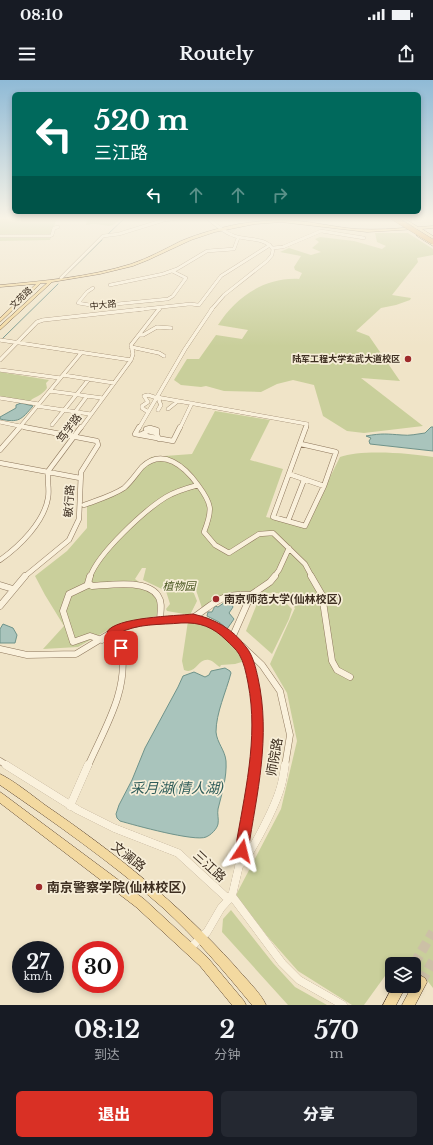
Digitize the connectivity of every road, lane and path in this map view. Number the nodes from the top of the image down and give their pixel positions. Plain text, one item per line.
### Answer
1 (79, 260) edge
2 (138, 260) edge
3 (145, 260) edge
4 (191, 260) edge
5 (246, 260) edge
6 (268, 260) edge
7 (172, 271) junction
8 (61, 278) junction
9 (51, 280) junction
10 (41, 281) junction
11 (0, 285) edge
12 (110, 285) dead end
13 (93, 288) dead end
14 (161, 307) junction
15 (0, 321) edge
16 (171, 328) dead end
17 (0, 329) edge
18 (139, 335) junction
19 (0, 340) edge
20 (17, 343) junction
21 (131, 347) junction
22 (82, 352) junction
23 (164, 356) dead end
24 (0, 360) edge
25 (131, 360) junction
26 (0, 370) edge
27 (61, 377) junction
28 (89, 379) junction
29 (114, 383) junction
30 (50, 391) junction
31 (76, 395) junction
32 (87, 396) junction
33 (157, 397) junction
34 (0, 398) edge
35 (102, 398) junction
36 (178, 401) junction
37 (192, 403) junction
38 (37, 405) junction
39 (64, 410) junction
40 (75, 412) junction
41 (148, 412) junction
42 (90, 414) junction
43 (0, 422) edge
44 (52, 425) dead end
45 (20, 426) junction
46 (140, 435) junction
47 (74, 436) junction
48 (159, 439) junction
49 (301, 444) junction
50 (0, 450) edge
51 (0, 463) edge
52 (48, 473) junction
53 (289, 474) junction
54 (80, 478) junction
55 (304, 480) junction
56 (198, 485) junction
57 (324, 486) junction
58 (84, 505) dead end
59 (288, 521) junction
60 (289, 548) junction
61 (0, 560) edge
62 (90, 584) junction
63 (0, 585) edge
64 (13, 588) junction
65 (251, 595) junction
66 (0, 606) edge
67 (193, 618) junction
68 (160, 621) junction
69 (112, 632) junction
70 (232, 638) junction
71 (102, 640) junction
72 (0, 649) edge
73 (350, 677) dead end
74 (0, 761) edge
75 (0, 779) edge
76 (0, 797) edge
77 (70, 806) junction
78 (239, 866) junction
79 (232, 896) junction
80 (200, 937) junction
81 (190, 948) junction
82 (396, 993) edge
83 (415, 993) edge
84 (240, 1005) edge
85 (260, 1005) edge
86 (343, 1005) edge
87 (389, 1005) edge
88 (408, 1005) edge

1 - 8 street
2 - 8 main road
3 - 9 main road
4 - 7 street
5 - 14 street, 中大路
6 - 33 street
7 - 12 street
7 - 13 street
8 - 9 main road
9 - 10 main road
9 - 17 main road, 文苑路
10 - 11 main road
10 - 15 main road, 文苑路
14 - 18 street
14 - 20 street, 中大路
16 - 18 street
18 - 21 street
19 - 20 street
20 - 22 street
20 - 24 street, 中大路
21 - 23 street
21 - 25 street
22 - 25 street
22 - 27 street
25 - 29 street, 笃学路
26 - 27 street
27 - 28 street
27 - 30 street
28 - 29 street
28 - 31 street
29 - 35 street, 笃学路
30 - 31 street
30 - 38 street
31 - 32 street
31 - 39 street
32 - 35 street
32 - 40 street
33 - 36 street
33 - 36 street
33 - 41 street
33 - 41 street
34 - 38 street
35 - 42 street, 笃学路
36 - 37 street
37 - 48 street
37 - 49 street
38 - 39 street
38 - 45 street
39 - 40 street
39 - 44 street
40 - 42 street
41 - 46 street
42 - 47 street, 笃学路
43 - 45 street
45 - 47 street
45 - 50 street
46 - 48 street
46 - 48 street
47 - 52 street, 笃学路
47 - 54 street, 敏行路
49 - 53 street
49 - 57 street
51 - 52 street
52 - 54 street
52 - 61 street
53 - 55 street
53 - 59 street
54 - 64 street, 敏行路
55 - 57 street
55 - 59 street
56 - 58 street
56 - 60 street
56 - 62 street
57 - 59 street
60 - 65 street
60 - 73 street
62 - 68 street
62 - 71 street
63 - 64 street
64 - 66 street, 敏行路
65 - 67 street
65 - 70 street
67 - 68 street, 师院路
67 - 70 street, 师院路
68 - 69 street, 师院路
69 - 71 street, 师院路
69 - 77 street
70 - 78 street, 师院路
70 - 78 street, 师院路
71 - 72 street, 师院路
74 - 77 street, 三江路
75 - 80 main road, 文澜路
76 - 81 main road
77 - 79 street, 三江路
78 - 79 street, 师院路
79 - 80 street, 师院路
79 - 86 street, 三江路
80 - 81 street, 师院路
80 - 85 main road, 文澜路
81 - 84 main road
82 - 87 main road
83 - 88 main road

